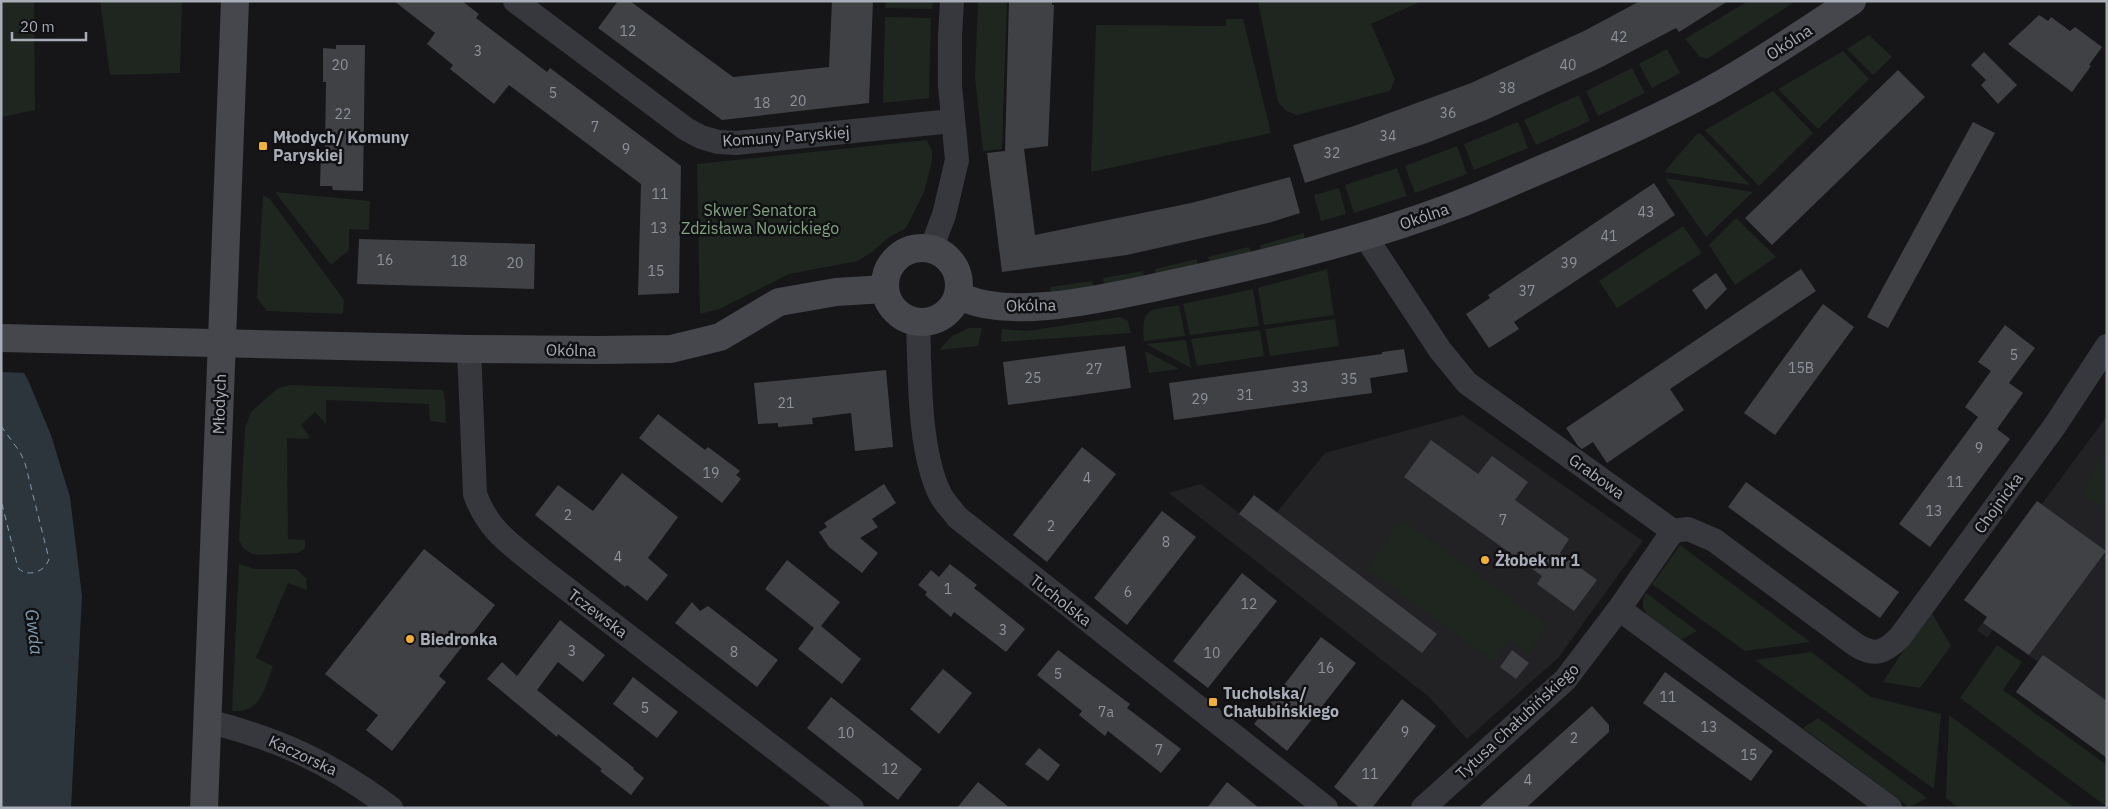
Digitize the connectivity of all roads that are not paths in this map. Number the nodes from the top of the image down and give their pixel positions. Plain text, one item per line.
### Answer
1 (235, 1) edge
2 (515, 1) edge
3 (952, 1) edge
4 (1852, 1) edge
5 (952, 121) junction
6 (1365, 236) junction
7 (931, 249) junction
8 (885, 289) junction
9 (958, 295) junction
10 (918, 322) junction
11 (1, 338) edge
12 (233, 343) junction
13 (2107, 346) edge
14 (469, 349) junction
15 (1673, 531) junction
16 (1618, 609) junction
17 (1880, 652) joint
18 (207, 721) junction
19 (204, 808) edge
20 (391, 808) edge
21 (852, 808) edge
22 (1326, 808) edge
23 (1424, 808) edge
24 (1890, 808) edge

1 - 12 street, Młodych
2 - 5 street, Komuny Paryskiej
3 - 5 street
4 - 6 street, Okólna
5 - 7 street
6 - 9 street, Okólna
6 - 15 street, Grabowa
7 - 8 street
7 - 9 street
8 - 10 street
8 - 14 street, Okólna
9 - 10 street
10 - 22 street, Tucholska
11 - 12 street, Okólna
12 - 14 street, Okólna
12 - 18 street, Młodych
13 - 17 street, Chojnicka
14 - 21 street, Tczewska
15 - 16 street, Tytusa Chałubińskiego
15 - 17 street, Grabowa
16 - 23 street, Tytusa Chałubińskiego
16 - 24 street
18 - 19 street, Młodych
18 - 20 street, Kaczorska

